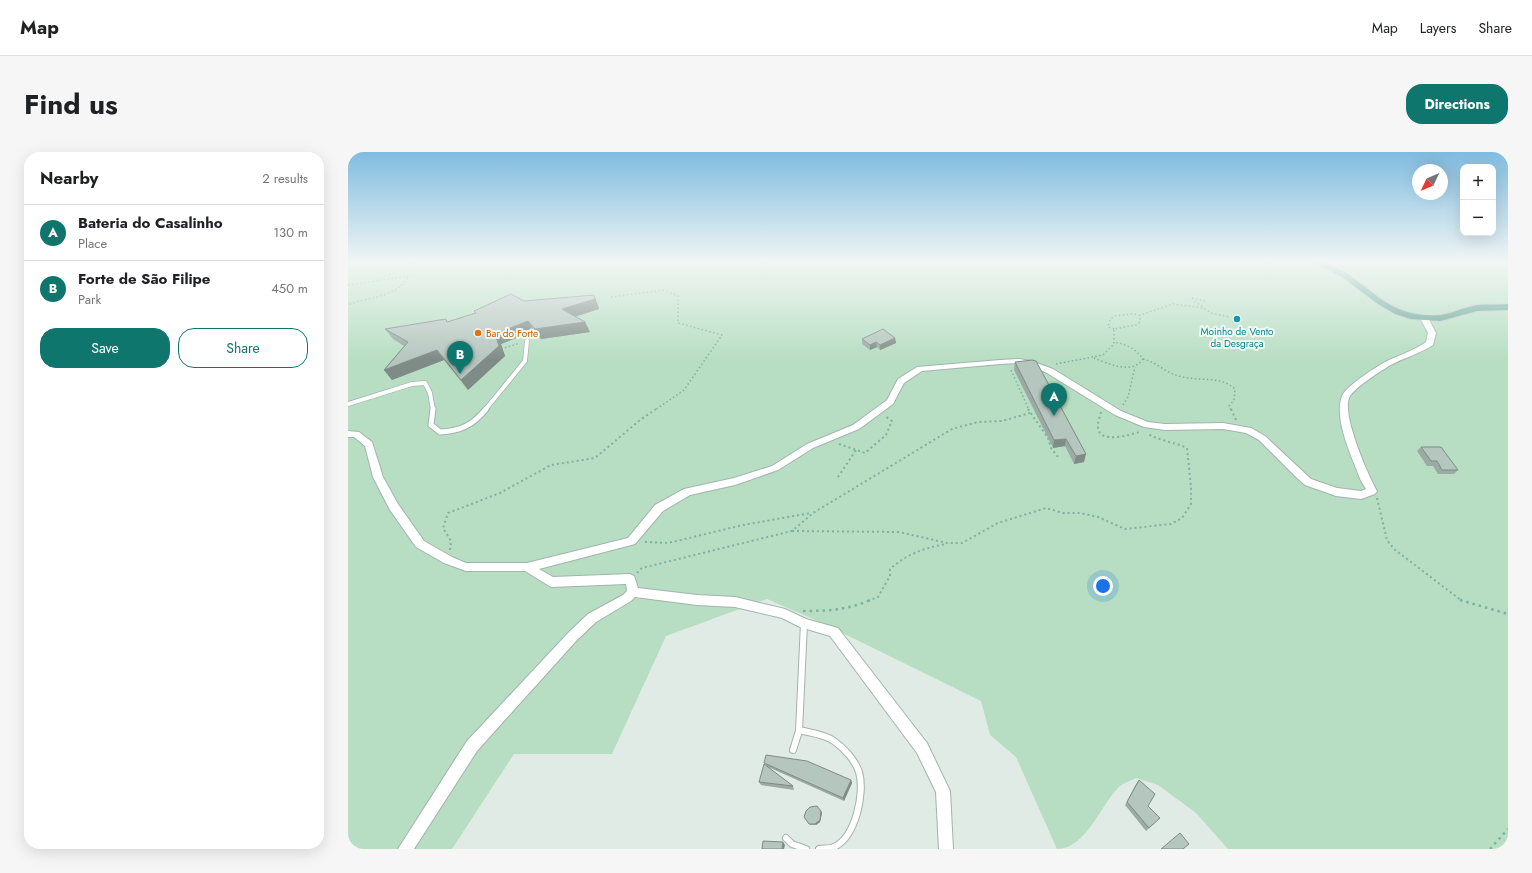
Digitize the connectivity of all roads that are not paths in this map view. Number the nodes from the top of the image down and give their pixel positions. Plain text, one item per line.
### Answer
1 (1372, 295) edge
2 (1508, 307) edge
3 (1424, 318) junction
4 (528, 341) road end
5 (348, 404) edge
6 (348, 434) edge
7 (527, 567) junction
8 (632, 586) junction
9 (804, 623) junction
10 (799, 730) junction
11 (794, 750) dead end
12 (786, 838) dead end
13 (404, 849) edge
14 (806, 849) edge
15 (819, 849) edge
16 (946, 849) edge

1 - 3 main road
2 - 3 main road
3 - 7 street
4 - 5 lane
6 - 7 street
7 - 8 street
8 - 9 street
8 - 13 street
9 - 10 lane
9 - 16 street
10 - 11 lane
10 - 15 lane
12 - 14 lane

